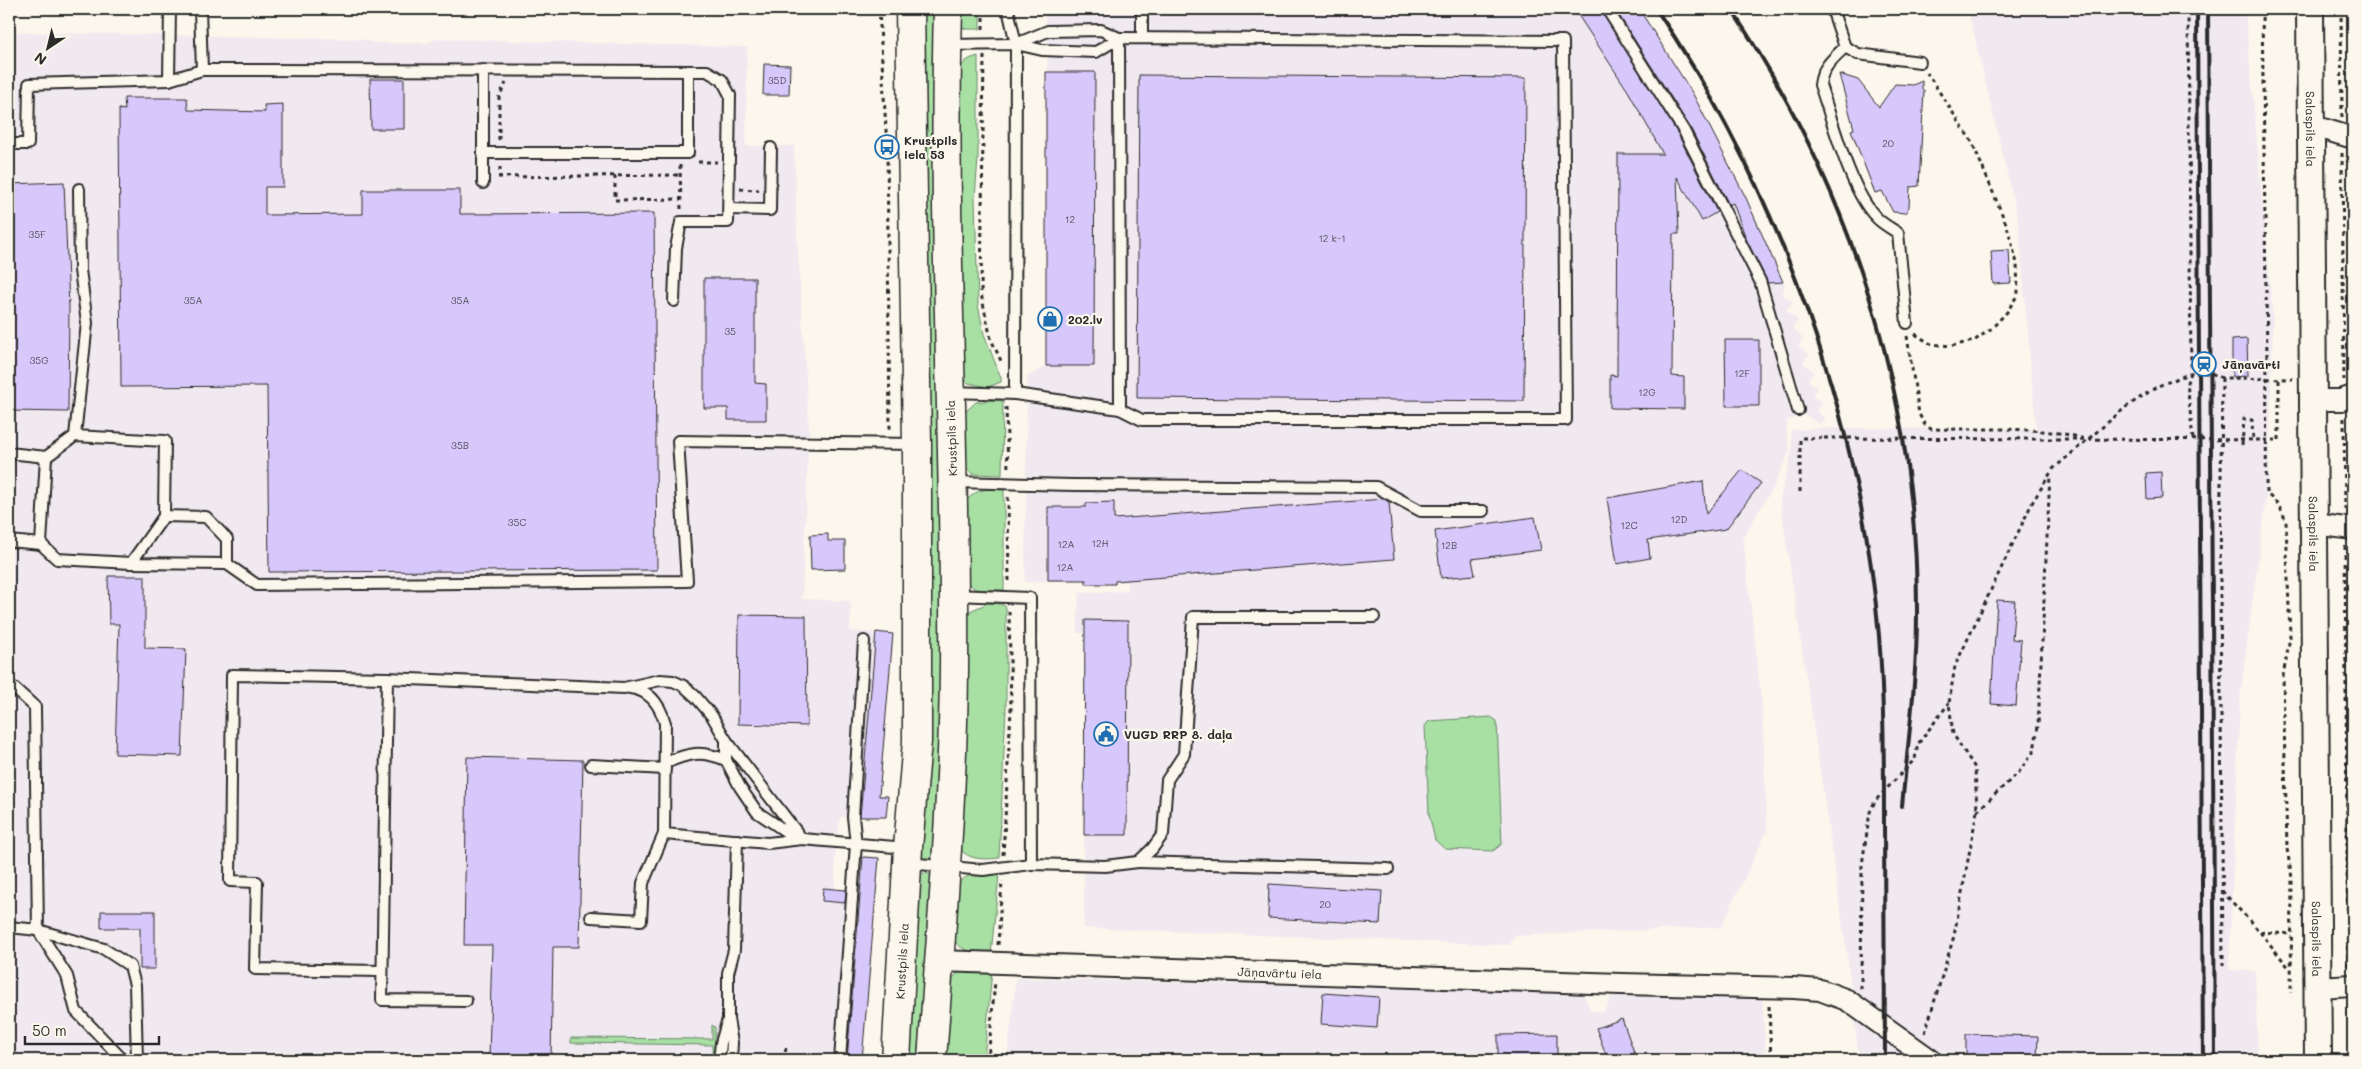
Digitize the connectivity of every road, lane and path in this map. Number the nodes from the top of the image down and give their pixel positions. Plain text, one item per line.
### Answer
1 (170, 9) edge
2 (200, 9) edge
3 (576, 9) edge
4 (910, 9) edge
5 (948, 9) edge
6 (983, 9) edge
7 (1008, 9) edge
8 (1142, 9) edge
9 (1607, 9) edge
10 (1832, 9) edge
11 (2188, 9) edge
12 (2262, 9) edge
13 (2310, 9) edge
14 (879, 10) edge
15 (1119, 38) junction
16 (1142, 38) junction
17 (1016, 44) junction
18 (947, 45) junction
19 (984, 46) junction
20 (1845, 47) junction
21 (1920, 62) joint
22 (202, 70) junction
23 (483, 70) junction
24 (688, 70) junction
25 (169, 80) junction
26 (2310, 125) junction
27 (2353, 138) edge
28 (9, 144) edge
29 (771, 148) dead end
30 (483, 153) junction
31 (717, 161) dead end
32 (717, 171) dead end
33 (680, 175) dead end
34 (615, 176) junction
35 (483, 180) joint
36 (79, 189) dead end
37 (681, 199) dead end
38 (728, 209) junction
39 (681, 210) dead end
40 (690, 211) dead end
41 (674, 301) dead end
42 (1907, 323) junction
43 (2191, 373) junction
44 (2222, 378) junction
45 (2267, 379) junction
46 (950, 392) junction
47 (1010, 394) junction
48 (2353, 396) edge
49 (2312, 400) junction
50 (1120, 410) junction
51 (1798, 410) dead end
52 (75, 436) junction
53 (2193, 439) junction
54 (2087, 440) junction
55 (2253, 440) junction
56 (2353, 442) edge
57 (890, 443) junction
58 (916, 444) junction
59 (2344, 444) dead end
60 (2242, 445) dead end
61 (9, 453) edge
62 (46, 457) junction
63 (2050, 475) junction
64 (952, 482) junction
65 (1008, 482) junction
66 (1800, 492) dead end
67 (1483, 511) dead end
68 (164, 516) junction
69 (2315, 524) junction
70 (2353, 529) edge
71 (9, 542) edge
72 (41, 544) junction
73 (131, 563) junction
74 (227, 564) junction
75 (953, 595) junction
76 (1009, 597) junction
77 (1374, 618) dead end
78 (864, 641) dead end
79 (2346, 643) dead end
80 (2353, 644) edge
81 (386, 678) junction
82 (9, 688) edge
83 (624, 688) junction
84 (1949, 703) junction
85 (726, 740) junction
86 (726, 760) junction
87 (591, 765) dead end
88 (665, 766) junction
89 (2347, 789) dead end
90 (2353, 789) edge
91 (1977, 811) junction
92 (664, 834) junction
93 (802, 839) junction
94 (737, 840) junction
95 (856, 844) junction
96 (907, 855) junction
97 (1138, 862) junction
98 (1031, 864) junction
99 (947, 866) junction
100 (1003, 867) junction
101 (1388, 869) dead end
102 (2222, 891) junction
103 (591, 917) dead end
104 (9, 927) edge
105 (38, 930) junction
106 (2260, 932) junction
107 (2292, 934) junction
108 (939, 961) junction
109 (997, 964) junction
110 (2222, 965) dead end
111 (2291, 970) junction
112 (382, 971) junction
113 (2353, 986) edge
114 (1768, 987) junction
115 (2318, 987) junction
116 (2290, 993) dead end
117 (466, 1001) dead end
118 (1861, 1009) junction
119 (728, 1019) junction
120 (786, 1044) dead end
121 (1925, 1056) edge
122 (124, 1060) edge
123 (137, 1060) edge
124 (719, 1060) edge
125 (731, 1060) edge
126 (785, 1060) edge
127 (840, 1060) edge
128 (896, 1060) edge
129 (932, 1060) edge
130 (988, 1060) edge
131 (1772, 1060) edge
132 (2318, 1060) edge

1 - 25 lane
2 - 22 lane
3 - 14 path
4 - 58 main road, Krustpils iela
5 - 18 main road, Krustpils iela
6 - 19 path
7 - 17 lane
8 - 16 lane
9 - 51 lane
10 - 20 lane
11 - 43 path
12 - 45 path
13 - 26 street, Salaspils iela
14 - 57 path
15 - 16 lane
15 - 17 lane
15 - 17 lane
15 - 50 lane
16 - 50 lane
17 - 19 lane
17 - 47 lane
18 - 19 lane
18 - 46 main road, Krustpils iela
19 - 47 path
20 - 21 lane
20 - 42 lane
21 - 42 path
22 - 23 lane
22 - 25 lane
23 - 24 lane
23 - 30 lane
24 - 30 lane
24 - 38 lane
25 - 28 lane
26 - 27 street
26 - 49 street, Salaspils iela
29 - 38 lane
30 - 35 lane
31 - 32 path
33 - 34 path
34 - 35 path
34 - 37 path
36 - 52 lane
38 - 41 lane
39 - 40 path
42 - 54 path
43 - 44 path
43 - 53 path
43 - 54 path
44 - 45 path
44 - 102 path
45 - 55 path, bridge
45 - 107 path
46 - 47 lane
46 - 64 main road, Krustpils iela
47 - 50 lane
47 - 65 path
48 - 49 street
49 - 69 street, Salaspils iela
52 - 62 lane
52 - 68 lane
53 - 55 path, bridge
53 - 66 path, bridge
54 - 63 path
55 - 60 path
56 - 59 path
57 - 58 lane
57 - 74 lane
58 - 96 main road, Krustpils iela
61 - 62 lane
62 - 72 lane
63 - 84 path
63 - 91 path
64 - 65 lane
64 - 75 main road, Krustpils iela
65 - 67 lane
65 - 76 path
68 - 73 lane
68 - 74 lane
69 - 70 street
69 - 115 street, Salaspils iela
71 - 72 lane
72 - 73 lane
73 - 74 lane
75 - 76 lane
75 - 99 main road, Krustpils iela
76 - 98 lane
76 - 100 path
77 - 97 lane
78 - 95 lane
79 - 80 path
81 - 83 lane
81 - 112 lane
81 - 112 lane
82 - 105 lane
83 - 85 lane
83 - 88 lane
84 - 91 path
84 - 118 path
85 - 86 lane
85 - 93 lane
86 - 88 lane
86 - 93 lane
87 - 88 lane
88 - 92 lane
89 - 90 path
91 - 121 path
92 - 94 lane
92 - 103 lane
93 - 94 lane
93 - 95 lane
94 - 119 lane
95 - 96 lane
95 - 127 lane
96 - 99 lane
96 - 128 main road, Krustpils iela
97 - 98 lane
97 - 101 lane
98 - 100 lane
99 - 100 lane
99 - 108 main road, Krustpils iela
100 - 109 path
102 - 106 path
102 - 110 path
104 - 105 lane
105 - 122 lane
105 - 123 lane
106 - 107 path
106 - 111 path
107 - 111 path
108 - 109 street, Jāņavārtu iela
108 - 129 main road, Krustpils iela
109 - 114 street, Jāņavārtu iela
109 - 130 path
111 - 116 path
112 - 117 lane
113 - 115 street
114 - 118 street, Jāņavārtu iela
114 - 131 path
115 - 132 street, Salaspils iela
118 - 121 street, Jāņavārtu iela
119 - 124 lane
119 - 125 lane
120 - 126 path

